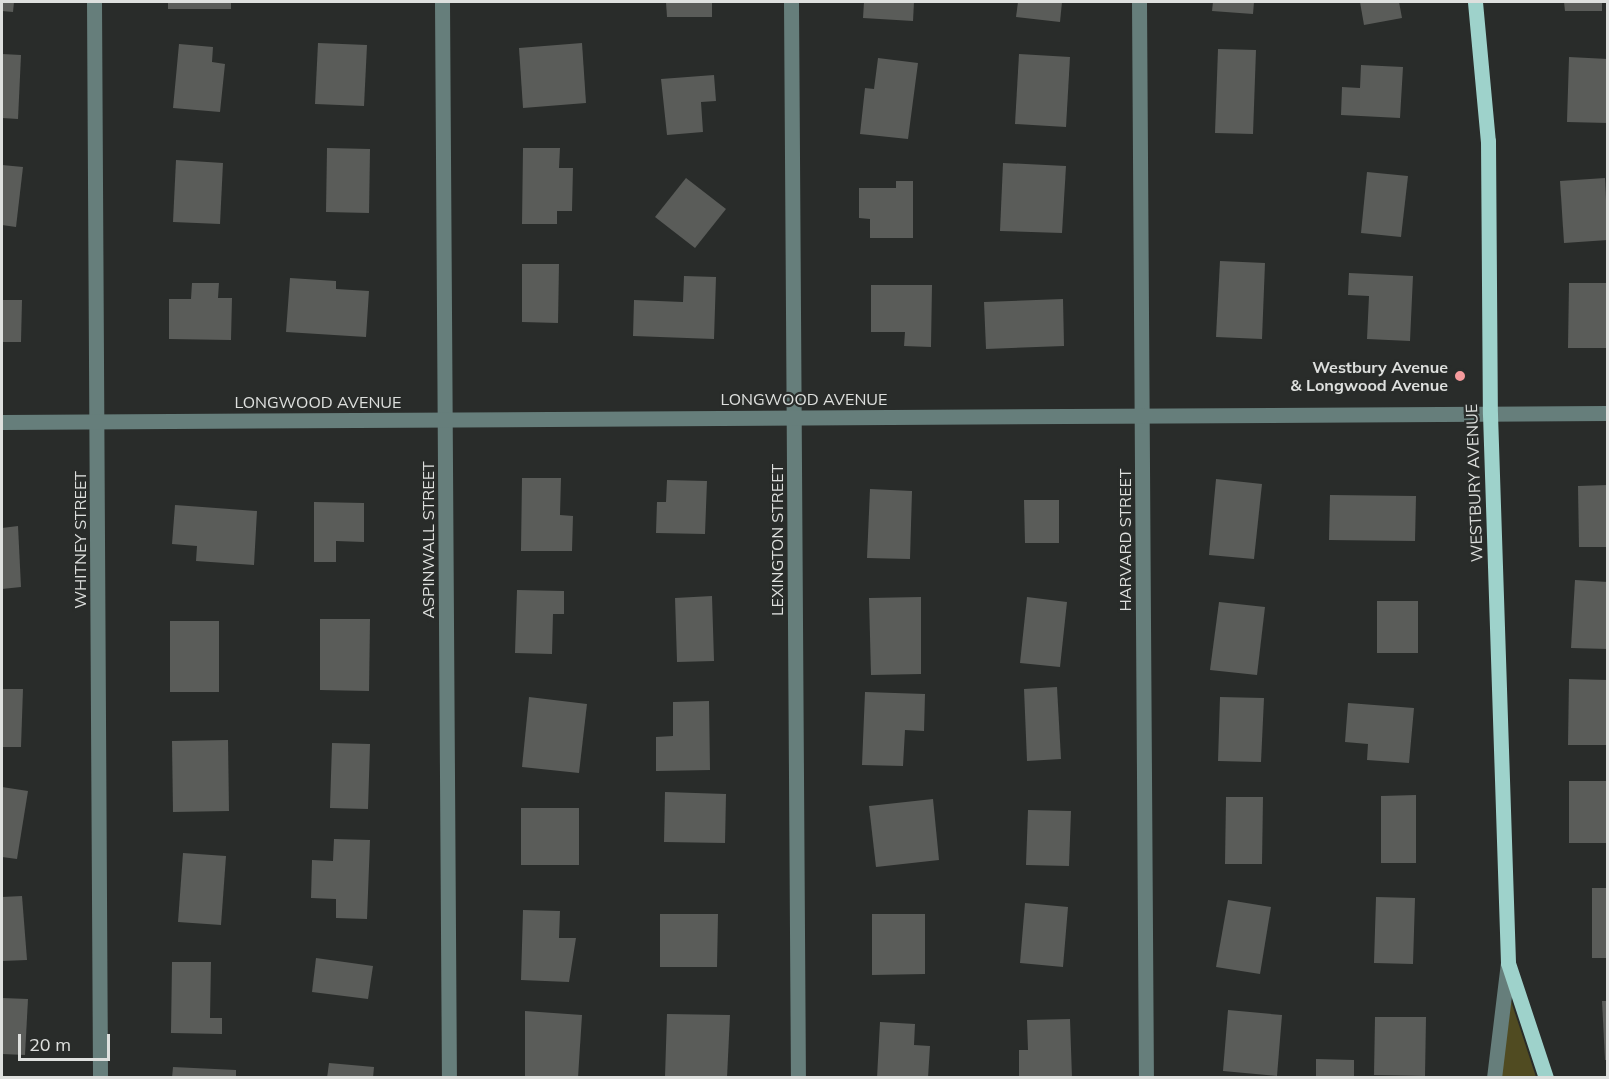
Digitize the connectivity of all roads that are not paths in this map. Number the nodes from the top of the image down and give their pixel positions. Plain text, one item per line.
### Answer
1 (94, 2) edge
2 (442, 2) edge
3 (791, 2) edge
4 (1139, 2) edge
5 (1475, 2) edge
6 (1608, 413) edge
7 (1143, 414) junction
8 (1490, 414) junction
9 (794, 417) junction
10 (445, 419) junction
11 (2, 422) edge
12 (98, 422) junction
13 (1508, 963) junction
14 (100, 1077) edge
15 (448, 1077) edge
16 (798, 1077) edge
17 (1146, 1077) edge
18 (1494, 1077) edge
19 (1546, 1077) edge

1 - 12 street, WHITNEY STREET
2 - 10 street, ASPINWALL STREET
3 - 9 street, LEXINGTON STREET
4 - 7 street, HARVARD STREET
5 - 8 main road, WESTBURY AVENUE
6 - 8 street, LONGWOOD AVENUE
7 - 8 street, LONGWOOD AVENUE
7 - 9 street, LONGWOOD AVENUE
7 - 17 street, HARVARD STREET
8 - 13 main road, WESTBURY AVENUE
9 - 10 street, LONGWOOD AVENUE
9 - 16 street, LEXINGTON STREET
10 - 12 street, LONGWOOD AVENUE
10 - 15 street, ASPINWALL STREET
11 - 12 street, LONGWOOD AVENUE
12 - 14 street, WHITNEY STREET
13 - 18 street, WESTBURY AVENUE
13 - 19 main road, WESTBURY AVENUE

